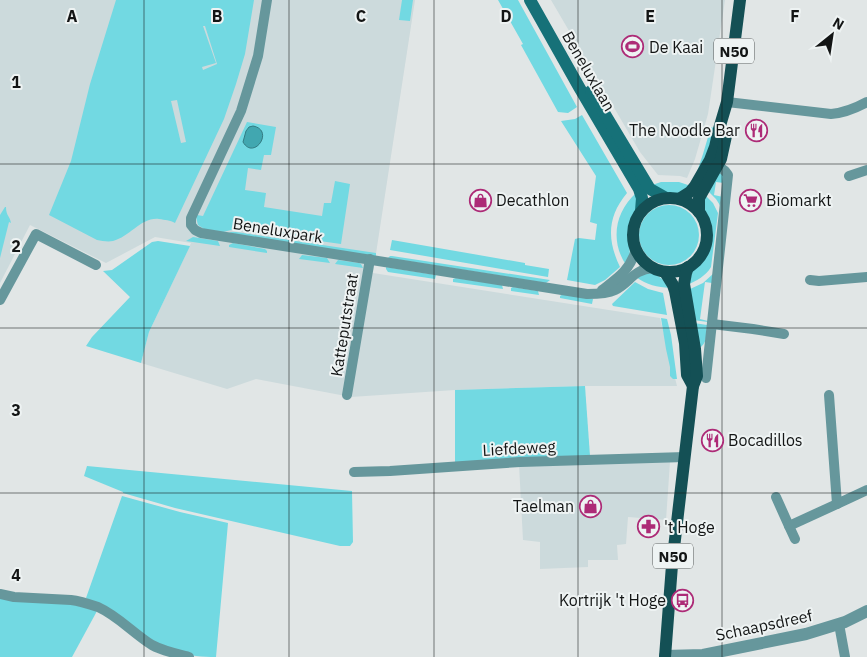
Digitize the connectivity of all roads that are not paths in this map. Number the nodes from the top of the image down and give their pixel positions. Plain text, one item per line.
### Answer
1 (267, 0) edge
2 (530, 0) edge
3 (537, 0) edge
4 (740, 0) edge
5 (727, 102) junction
6 (867, 102) edge
7 (714, 162) junction
8 (867, 170) edge
9 (849, 176) dead end
10 (666, 198) junction
11 (679, 199) junction
12 (641, 212) junction
13 (699, 212) junction
14 (636, 250) junction
15 (370, 259) junction
16 (96, 265) dead end
17 (688, 268) junction
18 (659, 270) junction
19 (867, 277) edge
20 (810, 280) dead end
21 (600, 293) junction
22 (0, 300) edge
23 (712, 324) junction
24 (784, 334) dead end
25 (706, 378) dead end
26 (693, 386) junction
27 (829, 394) dead end
28 (347, 395) dead end
29 (685, 457) junction
30 (354, 472) dead end
31 (867, 490) edge
32 (776, 497) dead end
33 (837, 504) junction
34 (789, 526) junction
35 (795, 539) dead end
36 (0, 594) edge
37 (867, 611) edge
38 (839, 624) junction
39 (665, 656) edge
40 (189, 657) edge
41 (845, 657) edge

1 - 15 street, Beneluxpark
2 - 12 main road, Beneluxlaan
3 - 10 main road, Beneluxlaan
4 - 5 main road, N50
5 - 6 street
5 - 7 main road, N50
7 - 11 main road, N50
7 - 13 main road, N50
7 - 23 street
8 - 9 street
10 - 11 main road
10 - 12 main road
11 - 13 main road
12 - 14 main road
13 - 17 main road
14 - 18 main road, N50
14 - 21 street
15 - 21 street, Beneluxpark
15 - 28 street, Katteputstraat
16 - 22 street
17 - 18 main road
17 - 26 main road, N50
18 - 21 street, Beneluxpark
18 - 26 main road, N50
19 - 20 street
23 - 24 street
23 - 25 street
26 - 29 main road, N50
27 - 33 street
29 - 30 street, Liefdeweg
29 - 39 main road, N50
31 - 33 street
32 - 34 street
33 - 34 street
34 - 35 street
36 - 40 street
37 - 38 street, Schaapsdreef
38 - 39 street, Schaapsdreef
38 - 41 street

